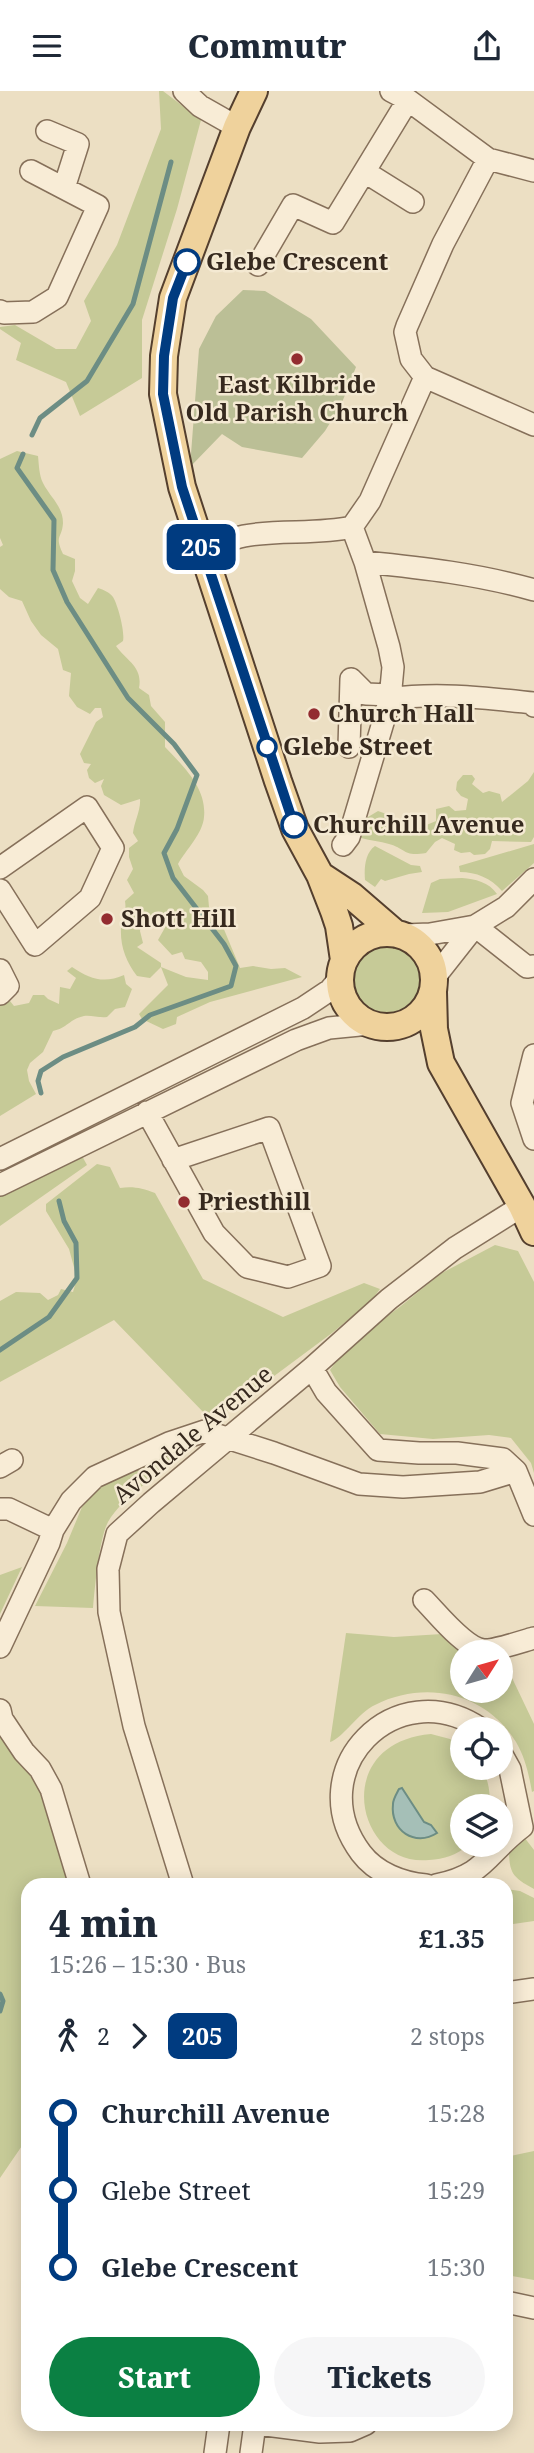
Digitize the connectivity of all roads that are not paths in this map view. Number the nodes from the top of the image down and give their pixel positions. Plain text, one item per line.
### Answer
1 (184, 91) edge
2 (254, 91) edge
3 (400, 96) edge
4 (237, 127) junction
5 (47, 131) dead end
6 (488, 159) junction
7 (31, 171) dead end
8 (534, 171) edge
9 (365, 172) junction
10 (64, 188) junction
11 (412, 202) dead end
12 (258, 265) dead end
13 (0, 311) edge
14 (425, 377) junction
15 (534, 425) edge
16 (352, 527) junction
17 (202, 549) junction
18 (365, 562) junction
19 (529, 589) edge
20 (390, 697) junction
21 (534, 706) edge
22 (349, 747) dead end
23 (343, 845) dead end
24 (0, 868) edge
25 (320, 875) junction
26 (534, 879) edge
27 (0, 891) edge
28 (475, 926) junction
29 (400, 934) junction
30 (534, 967) edge
31 (342, 969) junction
32 (0, 970) edge
33 (433, 985) junction
34 (0, 994) edge
35 (375, 1025) junction
36 (534, 1055) edge
37 (441, 1063) junction
38 (147, 1112) junction
39 (534, 1139) edge
40 (0, 1159) edge
41 (173, 1160) junction
42 (0, 1185) edge
43 (522, 1206) junction
44 (534, 1232) edge
45 (312, 1368) junction
46 (228, 1439) junction
47 (516, 1471) junction
48 (0, 1509) edge
49 (534, 1515) edge
50 (53, 1530) junction
51 (424, 1600) dead end
52 (534, 1638) edge
53 (0, 1647) edge
54 (0, 1710) edge
55 (460, 1717) edge
56 (513, 1779) edge
57 (528, 1828) edge
58 (78, 1878) edge
59 (181, 1878) edge
60 (396, 1878) edge
61 (462, 1878) edge
62 (534, 1989) edge
63 (513, 1992) edge
64 (513, 2304) edge
65 (534, 2308) edge
66 (218, 2431) edge
67 (255, 2431) edge
68 (312, 2431) edge
69 (350, 2431) edge
70 (215, 2453) edge
71 (251, 2453) edge

1 - 4 street
2 - 4 main road
3 - 6 street
3 - 9 street
4 - 17 main road
5 - 10 street
6 - 8 street
6 - 14 street
7 - 10 street
9 - 11 street
9 - 12 street
10 - 13 street
14 - 15 street
14 - 16 street
16 - 17 street
16 - 18 street
17 - 25 main road
18 - 19 street
18 - 20 street
20 - 21 street
20 - 22 street
20 - 23 street
24 - 27 street
25 - 29 main road
25 - 31 main road
26 - 28 street
28 - 29 street
28 - 30 street
28 - 33 street
29 - 31 main road
29 - 33 main road
31 - 35 main road
31 - 40 street
32 - 34 street
33 - 35 main road
33 - 37 main road
35 - 37 main road
35 - 38 street
36 - 39 street
37 - 43 main road
38 - 41 street
38 - 42 street
41 - 41 street
43 - 44 main road
43 - 45 street, Avondale Avenue
45 - 46 street, Avondale Avenue
45 - 47 street
46 - 47 street
46 - 50 street
46 - 59 street, Avondale Avenue
47 - 49 street
48 - 50 street
50 - 53 street
51 - 52 street
54 - 58 street
55 - 60 street
56 - 57 street
57 - 61 street
62 - 63 street
64 - 65 street
66 - 70 street
67 - 71 street
68 - 69 street

